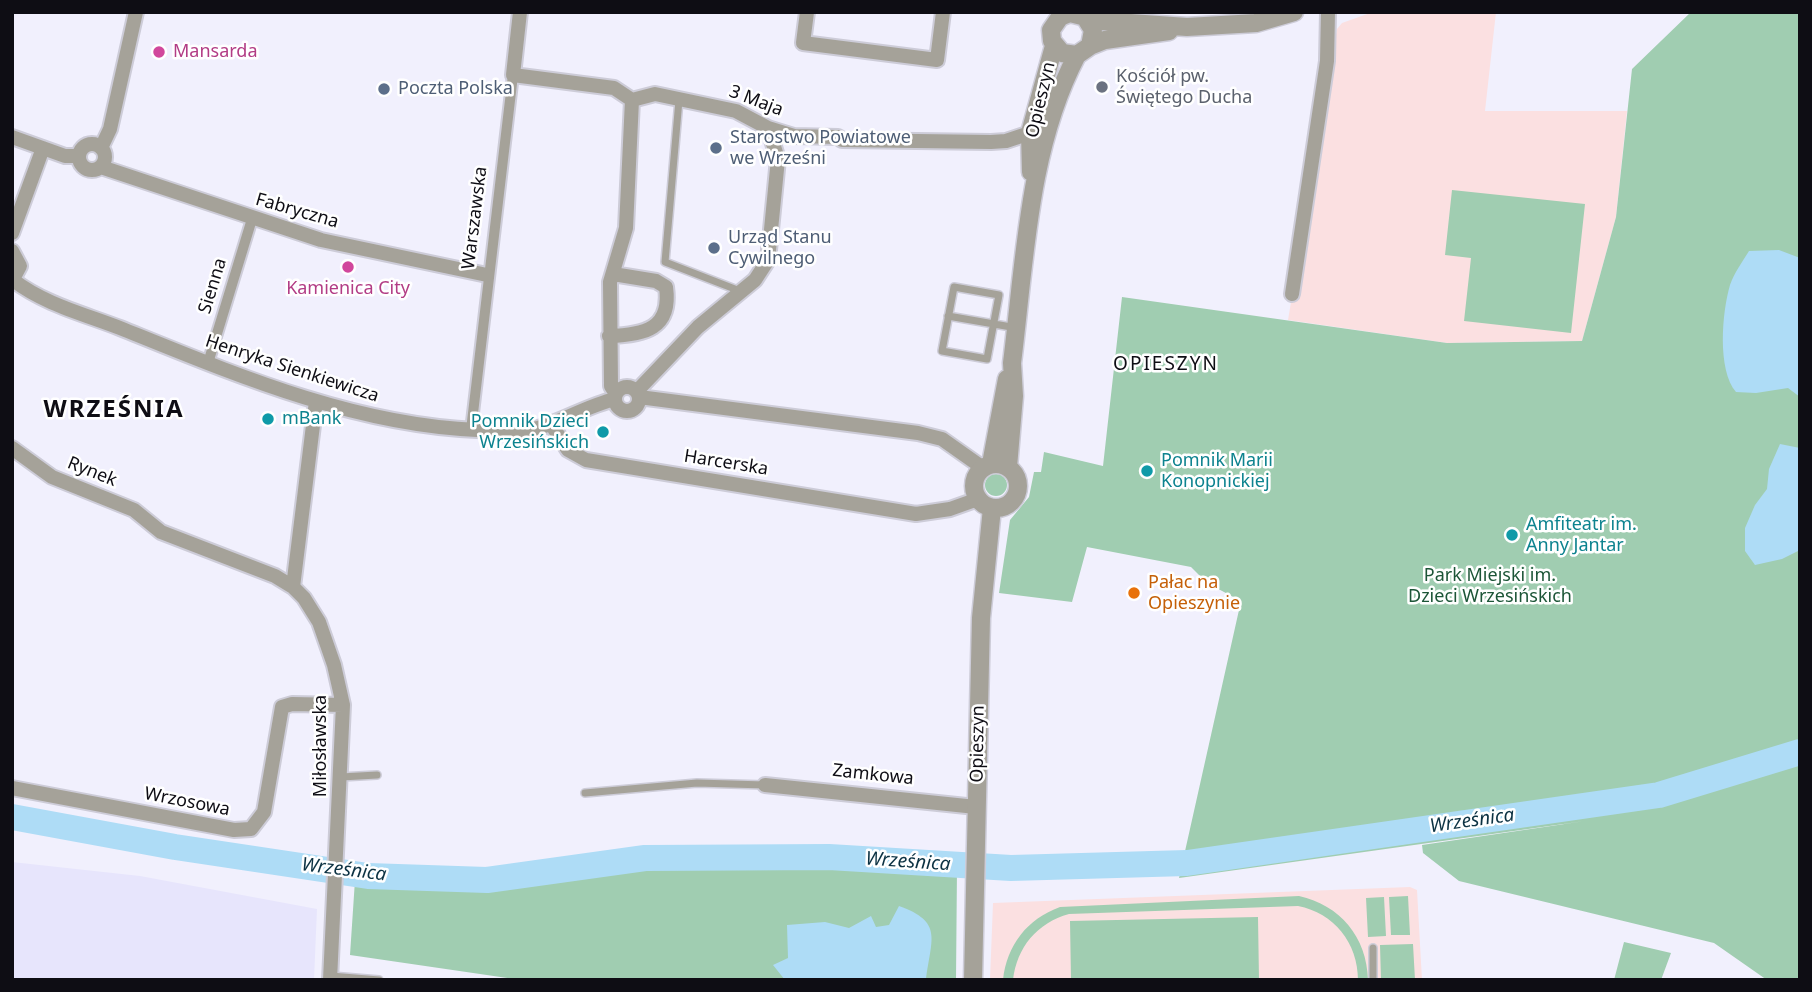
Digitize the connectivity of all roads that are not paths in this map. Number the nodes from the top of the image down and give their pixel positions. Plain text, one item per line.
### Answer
1 (136, 12) edge
2 (520, 12) edge
3 (807, 12) edge
4 (943, 12) edge
5 (1294, 12) edge
6 (1328, 12) edge
7 (1064, 13) edge
8 (1085, 17) junction
9 (1187, 27) junction
10 (1054, 46) junction
11 (1084, 50) junction
12 (513, 75) junction
13 (679, 99) junction
14 (632, 100) junction
15 (768, 128) junction
16 (1030, 133) junction
17 (12, 137) edge
18 (43, 148) junction
19 (101, 148) junction
20 (78, 156) junction
21 (101, 167) junction
22 (1033, 195) junction
23 (252, 219) junction
24 (12, 233) edge
25 (12, 251) edge
26 (614, 274) junction
27 (487, 275) junction
28 (13, 281) edge
29 (741, 291) junction
30 (1292, 294) dead end
31 (948, 316) junction
32 (994, 324) junction
33 (1017, 328) junction
34 (609, 336) junction
35 (208, 363) junction
36 (638, 394) junction
37 (616, 396) junction
38 (316, 401) junction
39 (551, 424) junction
40 (471, 430) junction
41 (14, 449) edge
42 (994, 466) junction
43 (985, 503) junction
44 (293, 587) junction
45 (343, 705) junction
46 (377, 775) dead end
47 (341, 777) junction
48 (765, 785) joint
49 (12, 788) edge
50 (585, 793) dead end
51 (976, 807) junction
52 (1373, 948) dead end
53 (330, 978) edge
54 (379, 980) edge
55 (973, 980) edge
56 (1373, 980) edge

1 - 19 street
2 - 12 street, Warszawska
3 - 4 street
5 - 9 street
6 - 30 street
7 - 8 street
7 - 10 street
8 - 9 street
8 - 11 street
9 - 11 street
10 - 11 street
10 - 16 street, Opieszyn
11 - 22 street, Opieszyn
12 - 14 street, 3 Maja
12 - 27 street, Warszawska
13 - 14 street, 3 Maja
13 - 15 street, 3 Maja
13 - 29 lane
14 - 26 street
15 - 16 street, 3 Maja
15 - 29 street
16 - 22 street, Opieszyn
17 - 18 street
18 - 20 street
18 - 24 street
19 - 20 street
19 - 21 street
20 - 21 street
21 - 23 street, Fabryczna
22 - 33 street, Opieszyn
23 - 27 street, Fabryczna
23 - 35 street, Sienna
25 - 28 street
26 - 34 street
26 - 34 street
27 - 40 street, Warszawska
28 - 35 street, Henryka Sienkiewicza
29 - 36 street
31 - 32 lane
31 - 32 lane
31 - 32 lane
32 - 33 lane
33 - 42 street, Opieszyn
34 - 37 street
35 - 38 street, Henryka Sienkiewicza
36 - 37 street
36 - 37 street
36 - 42 street
37 - 39 street
38 - 40 street, Henryka Sienkiewicza
38 - 44 street
39 - 40 street, Henryka Sienkiewicza
39 - 43 street, Harcerska
41 - 44 street, Rynek
42 - 43 street
42 - 43 street
43 - 51 street, Opieszyn
44 - 45 street, Miłosławska
45 - 47 street, Miłosławska
45 - 49 street, Wrzosowa
46 - 47 lane
47 - 53 street, Miłosławska
48 - 50 lane
48 - 51 street, Zamkowa
51 - 55 street, Opieszyn
52 - 56 lane
53 - 54 lane

